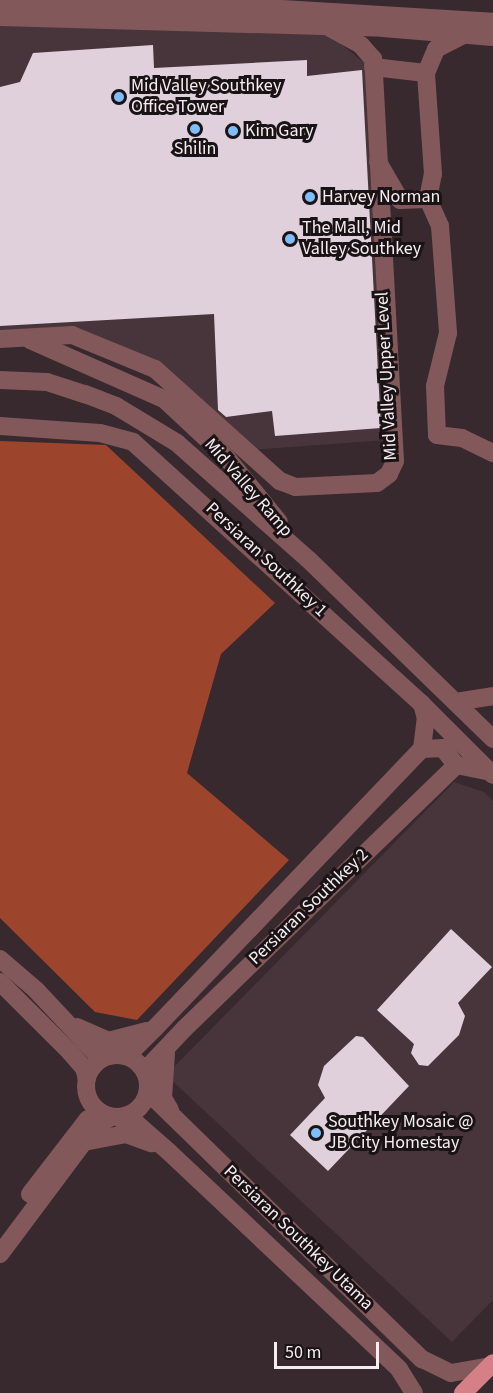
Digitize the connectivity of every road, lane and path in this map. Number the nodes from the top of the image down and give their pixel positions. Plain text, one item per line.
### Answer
1 (3, 0) edge
2 (0, 17) edge
3 (493, 22) edge
4 (328, 27) junction
5 (464, 35) junction
6 (493, 37) edge
7 (373, 67) junction
8 (426, 73) junction
9 (375, 158) junction
10 (428, 199) junction
11 (0, 339) edge
12 (26, 339) junction
13 (0, 380) edge
14 (0, 426) edge
15 (493, 453) edge
16 (309, 560) junction
17 (493, 696) edge
18 (456, 702) junction
19 (422, 704) junction
20 (493, 739) edge
21 (422, 749) junction
22 (456, 765) junction
23 (491, 773) edge
24 (0, 959) edge
25 (0, 982) edge
26 (68, 1023) junction
27 (155, 1028) junction
28 (168, 1046) junction
29 (70, 1052) junction
30 (115, 1055) junction
31 (87, 1079) junction
32 (148, 1086) junction
33 (90, 1103) junction
34 (115, 1117) junction
35 (180, 1125) junction
36 (75, 1143) junction
37 (169, 1152) junction
38 (0, 1234) edge
39 (0, 1254) edge
40 (492, 1364) edge
41 (414, 1393) edge
42 (463, 1393) edge

1 - 3 street
2 - 4 street
4 - 5 street
4 - 7 street
5 - 6 street
5 - 8 street
7 - 8 street
7 - 9 street, Mid Valley Upper Level
8 - 10 street
9 - 10 street, Mid Valley Upper Level
9 - 12 street, Mid Valley Upper Level
10 - 15 street
11 - 12 street, Mid Valley Upper Level
12 - 16 street, Mid Valley Ramp
13 - 16 street, Persiaran Southkey 1
14 - 19 street, Persiaran Southkey 1
16 - 18 street, Persiaran Southkey 1
17 - 18 street
18 - 20 street, Persiaran Southkey 1
19 - 21 street
19 - 23 street, Persiaran Southkey 1
21 - 22 street
21 - 27 street, Persiaran Southkey 2
22 - 23 street
22 - 28 street, Persiaran Southkey 2
24 - 26 street
25 - 29 street
26 - 27 street
26 - 30 street
27 - 30 street, Persiaran Southkey 2
28 - 32 street, Persiaran Southkey 2
28 - 35 street
29 - 31 street
29 - 36 street
30 - 31 street
30 - 32 street
31 - 33 street
32 - 34 street
32 - 35 street, Persiaran Southkey Utama
33 - 34 street
33 - 36 street
34 - 36 street
34 - 37 street, Persiaran Southkey Utama
35 - 40 street, Persiaran Southkey Utama
36 - 37 street
36 - 38 street
36 - 39 street
37 - 41 street, Persiaran Southkey Utama
40 - 42 main road

